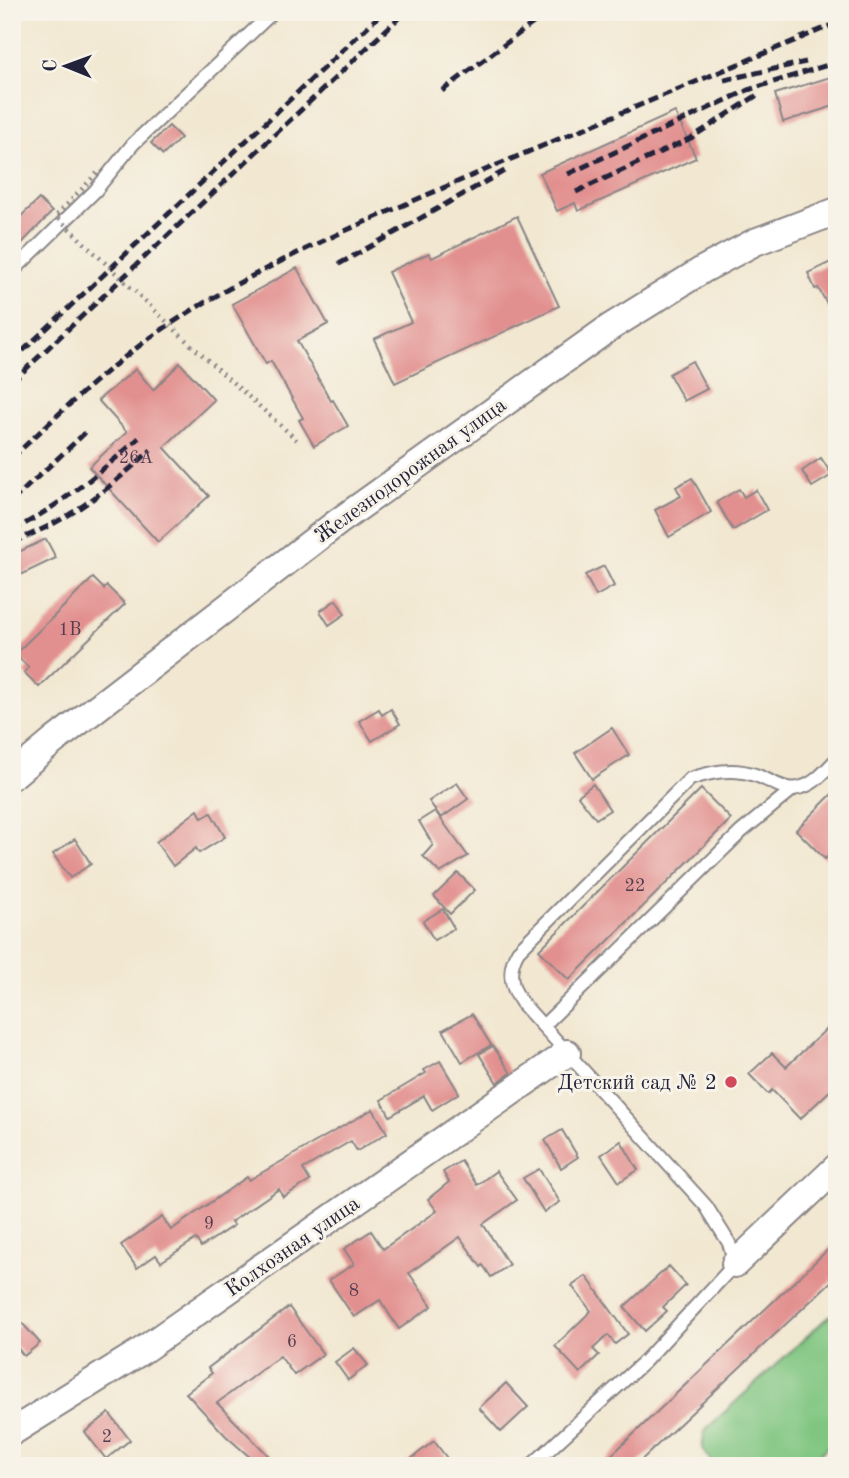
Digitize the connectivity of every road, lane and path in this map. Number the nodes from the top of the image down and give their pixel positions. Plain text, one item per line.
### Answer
1 (273, 12) edge
2 (97, 173) dead end
3 (837, 211) edge
4 (14, 267) edge
5 (298, 441) dead end
6 (837, 759) edge
7 (12, 776) edge
8 (793, 789) junction
9 (543, 1026) junction
10 (567, 1053) junction
11 (837, 1167) edge
12 (735, 1264) junction
13 (12, 1432) edge
14 (531, 1466) edge

1 - 4 lane
2 - 5 path, bridge
3 - 7 street, Железнодорожная улица
6 - 8 lane
8 - 9 lane
8 - 9 lane
9 - 10 lane
10 - 12 lane
10 - 13 street, Колхозная улица
11 - 12 street
12 - 14 lane

